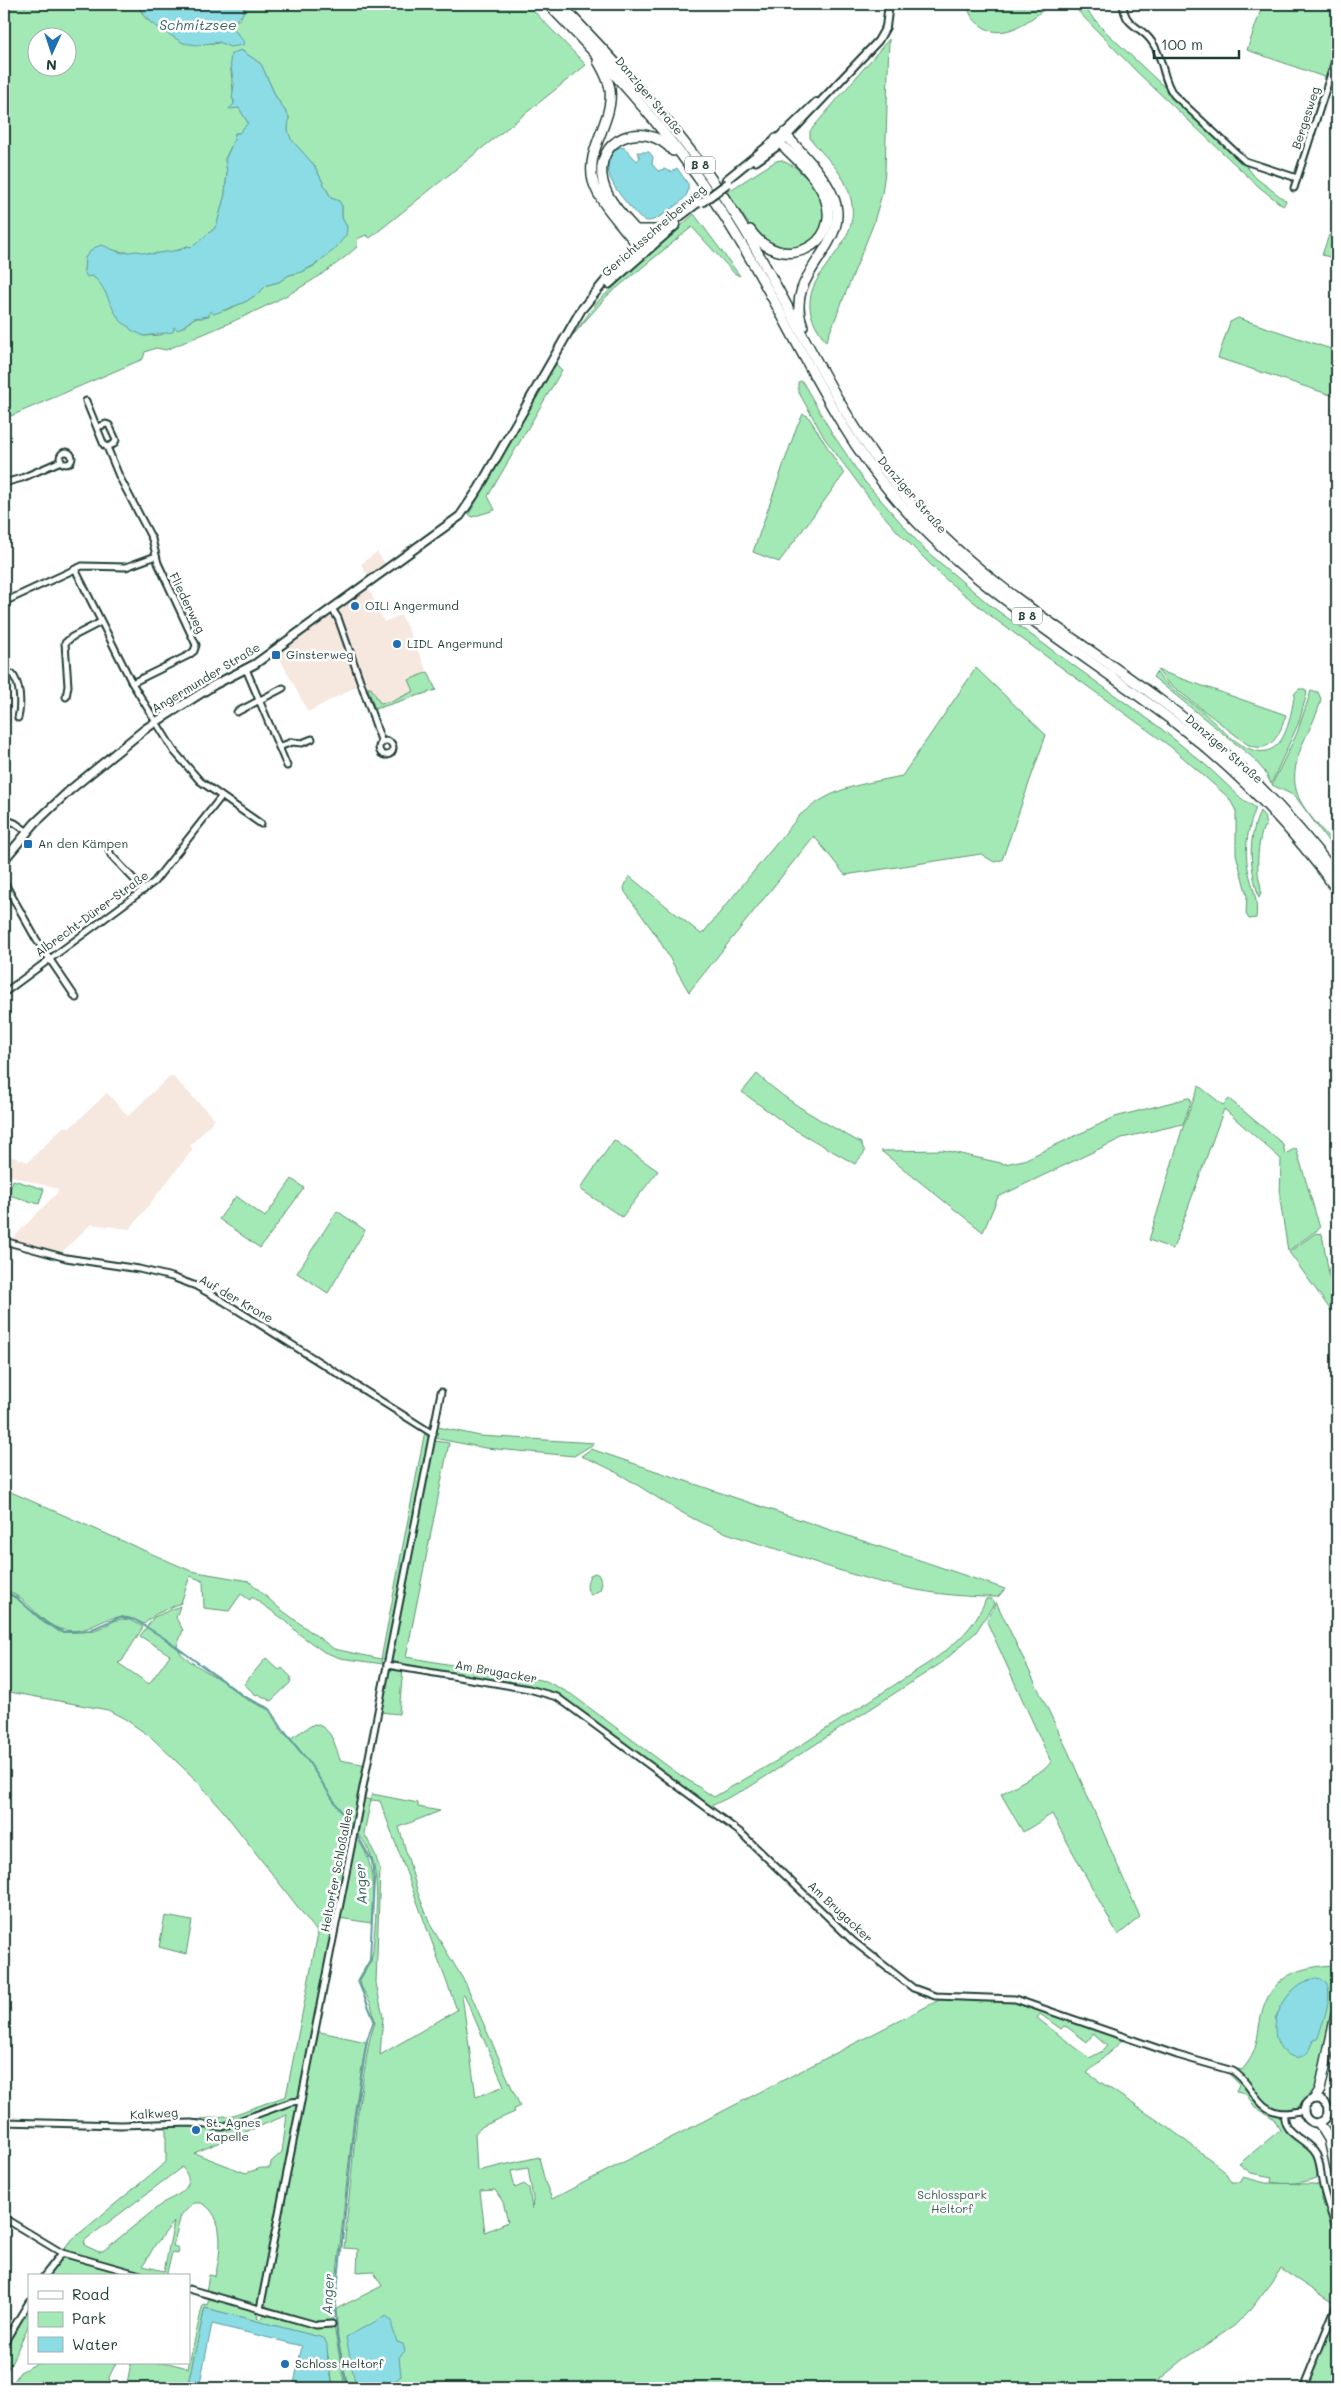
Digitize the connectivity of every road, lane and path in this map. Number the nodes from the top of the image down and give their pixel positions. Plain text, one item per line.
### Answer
1 (548, 4) edge
2 (560, 4) edge
3 (889, 4) edge
4 (1123, 4) edge
5 (594, 51) junction
6 (1337, 55) edge
7 (786, 135) junction
8 (778, 141) junction
9 (684, 157) junction
10 (1297, 178) junction
11 (1294, 188) dead end
12 (701, 202) junction
13 (742, 225) junction
14 (637, 230) junction
15 (663, 230) junction
16 (645, 248) junction
17 (805, 341) junction
18 (86, 401) dead end
19 (98, 427) junction
20 (107, 447) junction
21 (61, 461) dead end
22 (4, 483) edge
23 (460, 516) joint
24 (156, 556) junction
25 (75, 569) junction
26 (4, 602) edge
27 (332, 609) junction
28 (101, 622) junction
29 (246, 669) junction
30 (4, 675) edge
31 (132, 683) junction
32 (283, 688) dead end
33 (66, 697) dead end
34 (260, 700) junction
35 (237, 712) dead end
36 (18, 718) dead end
37 (156, 721) junction
38 (312, 739) dead end
39 (382, 743) dead end
40 (279, 747) junction
41 (287, 766) dead end
42 (221, 797) junction
43 (4, 819) edge
44 (261, 824) dead end
45 (28, 832) junction
46 (107, 844) dead end
47 (4, 860) edge
48 (1337, 876) edge
49 (4, 882) edge
50 (144, 890) junction
51 (1337, 890) edge
52 (49, 958) junction
53 (4, 993) edge
54 (76, 998) dead end
55 (4, 1241) edge
56 (441, 1392) dead end
57 (433, 1434) junction
58 (387, 1665) junction
59 (1337, 2010) edge
60 (1315, 2098) junction
61 (301, 2101) junction
62 (1328, 2110) junction
63 (1304, 2111) junction
64 (1337, 2111) edge
65 (1284, 2113) junction
66 (4, 2122) edge
67 (1319, 2123) junction
68 (1337, 2177) edge
69 (4, 2218) edge
70 (1337, 2230) edge
71 (62, 2253) junction
72 (46, 2274) edge
73 (137, 2274) edge
74 (190, 2289) edge
75 (28, 2304) edge
76 (1337, 2304) edge
77 (260, 2309) junction
78 (332, 2324) dead end
79 (4, 2343) edge
80 (1303, 2388) edge

1 - 5 highway, Danziger Straße / B 8
2 - 13 highway, Danziger Straße / B 8
3 - 7 street, Gerichtsschreiberweg
4 - 10 street
5 - 9 highway, Danziger Straße / B 8
5 - 16 highway
6 - 10 street, Bergesweg
7 - 8 main road, Gerichtsschreiberweg
7 - 17 highway
8 - 12 main road, Gerichtsschreiberweg, bridge
8 - 13 highway
9 - 14 highway
9 - 51 highway, Danziger Straße / B 8
10 - 11 street, Bergesweg
12 - 15 main road, Gerichtsschreiberweg
12 - 16 main road, Gerichtsschreiberweg
13 - 17 highway, Danziger Straße / B 8
14 - 15 highway
14 - 16 highway
15 - 16 main road, Gerichtsschreiberweg
16 - 23 main road, Gerichtsschreiberweg
17 - 48 highway, Danziger Straße / B 8
18 - 19 street, Fliederweg
19 - 20 street, Fliederweg
19 - 20 street
20 - 24 street, Fliederweg
21 - 22 street
23 - 27 main road, Angermunder Straße
24 - 25 street
24 - 31 street, Fliederweg
25 - 26 street
25 - 28 street
27 - 29 main road, Angermunder Straße
27 - 39 street
28 - 31 street
28 - 33 street
29 - 34 street
29 - 37 main road, Angermunder Straße
30 - 36 street
31 - 37 street
32 - 34 street
34 - 35 street
34 - 40 street
37 - 42 street
37 - 45 main road, Angermunder Straße
38 - 40 street
40 - 41 street
42 - 44 street
42 - 50 street, Albrecht-Dürer-Straße
43 - 45 street
45 - 47 main road, Angermunder Straße
46 - 50 street
49 - 52 street
50 - 52 street, Albrecht-Dürer-Straße
52 - 53 street, Albrecht-Dürer-Straße
52 - 54 street
55 - 57 street, Auf der Krone
56 - 57 street, Heltorfer Schloßallee
57 - 58 street, Heltorfer Schloßallee
58 - 61 street, Heltorfer Schloßallee
58 - 65 street, Am Brugacker
59 - 60 highway
60 - 62 main road
60 - 63 main road
61 - 66 street, Kalkweg
61 - 77 street, Heltorfer Schloßallee
62 - 64 main road
62 - 67 main road
63 - 65 street, Am Brugacker
63 - 67 main road
65 - 70 street
67 - 68 highway
69 - 71 street
71 - 72 street
71 - 73 street
74 - 77 street
75 - 79 street
76 - 80 street
77 - 78 street

